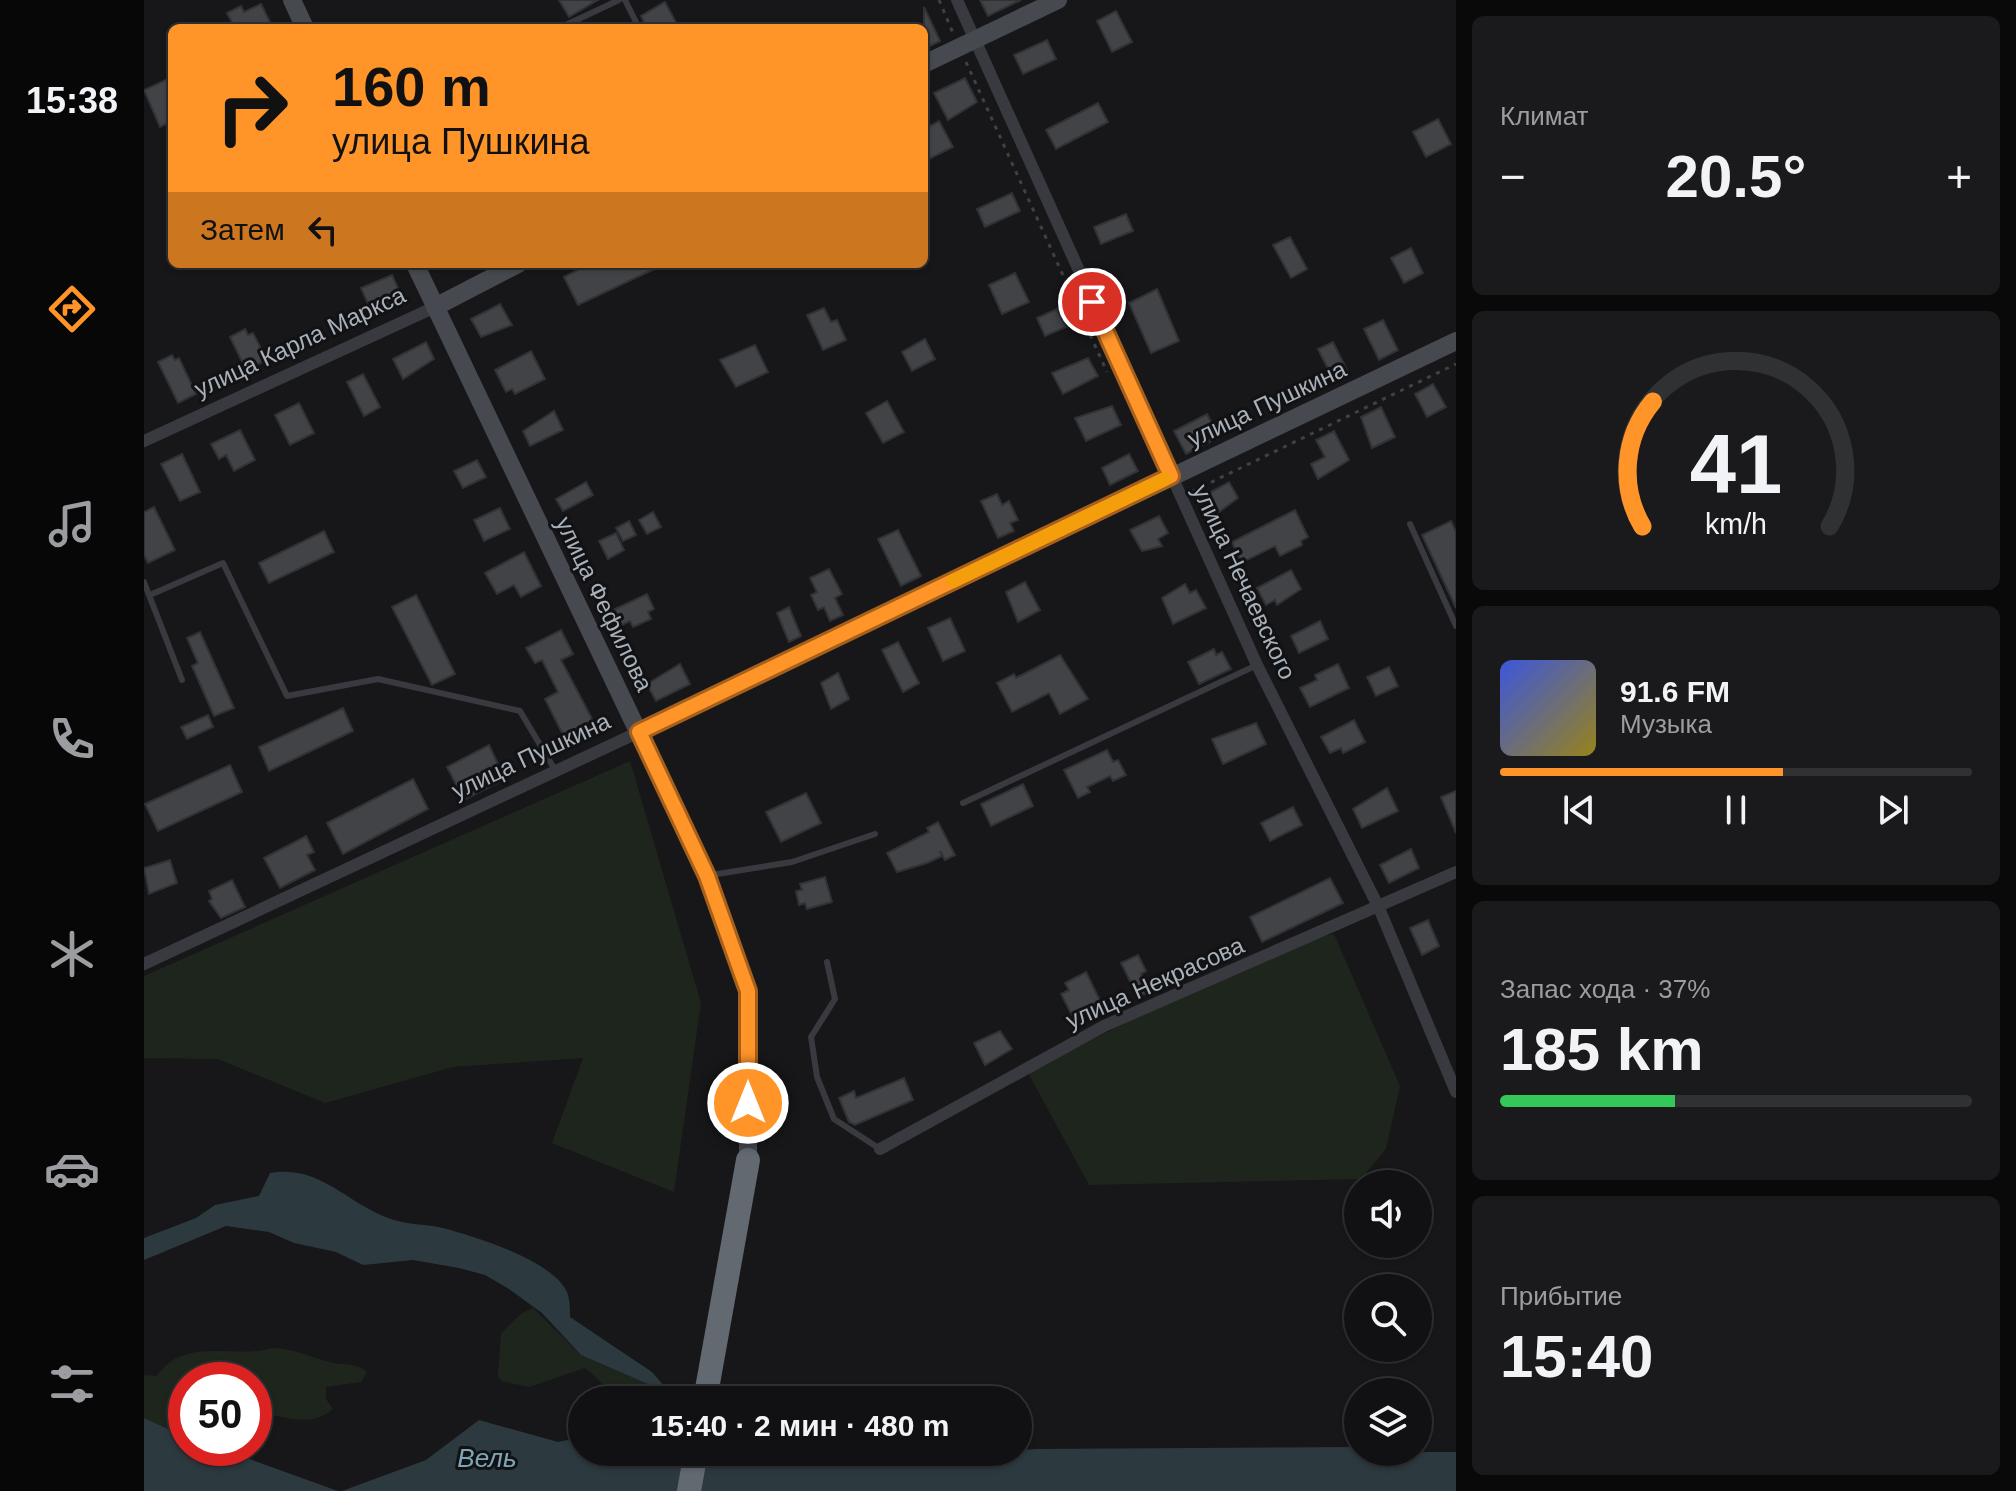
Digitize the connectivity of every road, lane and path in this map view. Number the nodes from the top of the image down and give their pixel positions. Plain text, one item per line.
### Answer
1 (292, 0) edge
2 (622, 0) edge
3 (957, 0) edge
4 (1058, 0) edge
5 (303, 24) edge
6 (568, 24) edge
7 (637, 24) edge
8 (975, 40) junction
9 (928, 62) edge
10 (417, 268) edge
11 (510, 268) edge
12 (435, 307) junction
13 (1456, 341) edge
14 (1456, 364) edge
15 (144, 441) edge
16 (1171, 476) junction
17 (1180, 497) junction
18 (1410, 524) dead end
19 (144, 582) edge
20 (150, 595) junction
21 (1456, 626) edge
22 (1257, 665) junction
23 (182, 680) dead end
24 (639, 732) junction
25 (555, 770) junction
26 (963, 803) dead end
27 (875, 834) dead end
28 (1456, 872) edge
29 (707, 876) junction
30 (1379, 908) junction
31 (827, 962) dead end
32 (144, 964) edge
33 (1456, 1092) edge
34 (880, 1149) joint
35 (748, 1160) joint
36 (708, 1386) edge
37 (693, 1466) edge
38 (689, 1491) edge

1 - 5 main road
2 - 6 lane
2 - 7 lane
3 - 8 street, улица Нечаевского
4 - 8 main road
8 - 9 main road
8 - 16 street, улица Нечаевского
10 - 12 main road, улица Фефилова
11 - 12 main road, улица Карла Маркса
12 - 15 street, улица Карла Маркса
12 - 24 main road, улица Фефилова
13 - 16 main road, улица Пушкина
14 - 17 path
16 - 17 street, улица Нечаевского
16 - 24 main road, улица Пушкина
17 - 22 street, улица Нечаевского
18 - 21 lane
19 - 20 lane
20 - 23 lane
20 - 25 lane
22 - 26 lane
22 - 30 street, улица Нечаевского
24 - 25 street, улица Пушкина
24 - 29 main road, улица Фефилова
25 - 32 street, улица Пушкина
27 - 29 lane
28 - 30 street, улица Некрасова
29 - 35 main road, улица Фефилова
30 - 33 street, улица Нечаевского
30 - 34 street, улица Некрасова
31 - 34 lane
35 - 36 highway
37 - 38 highway

